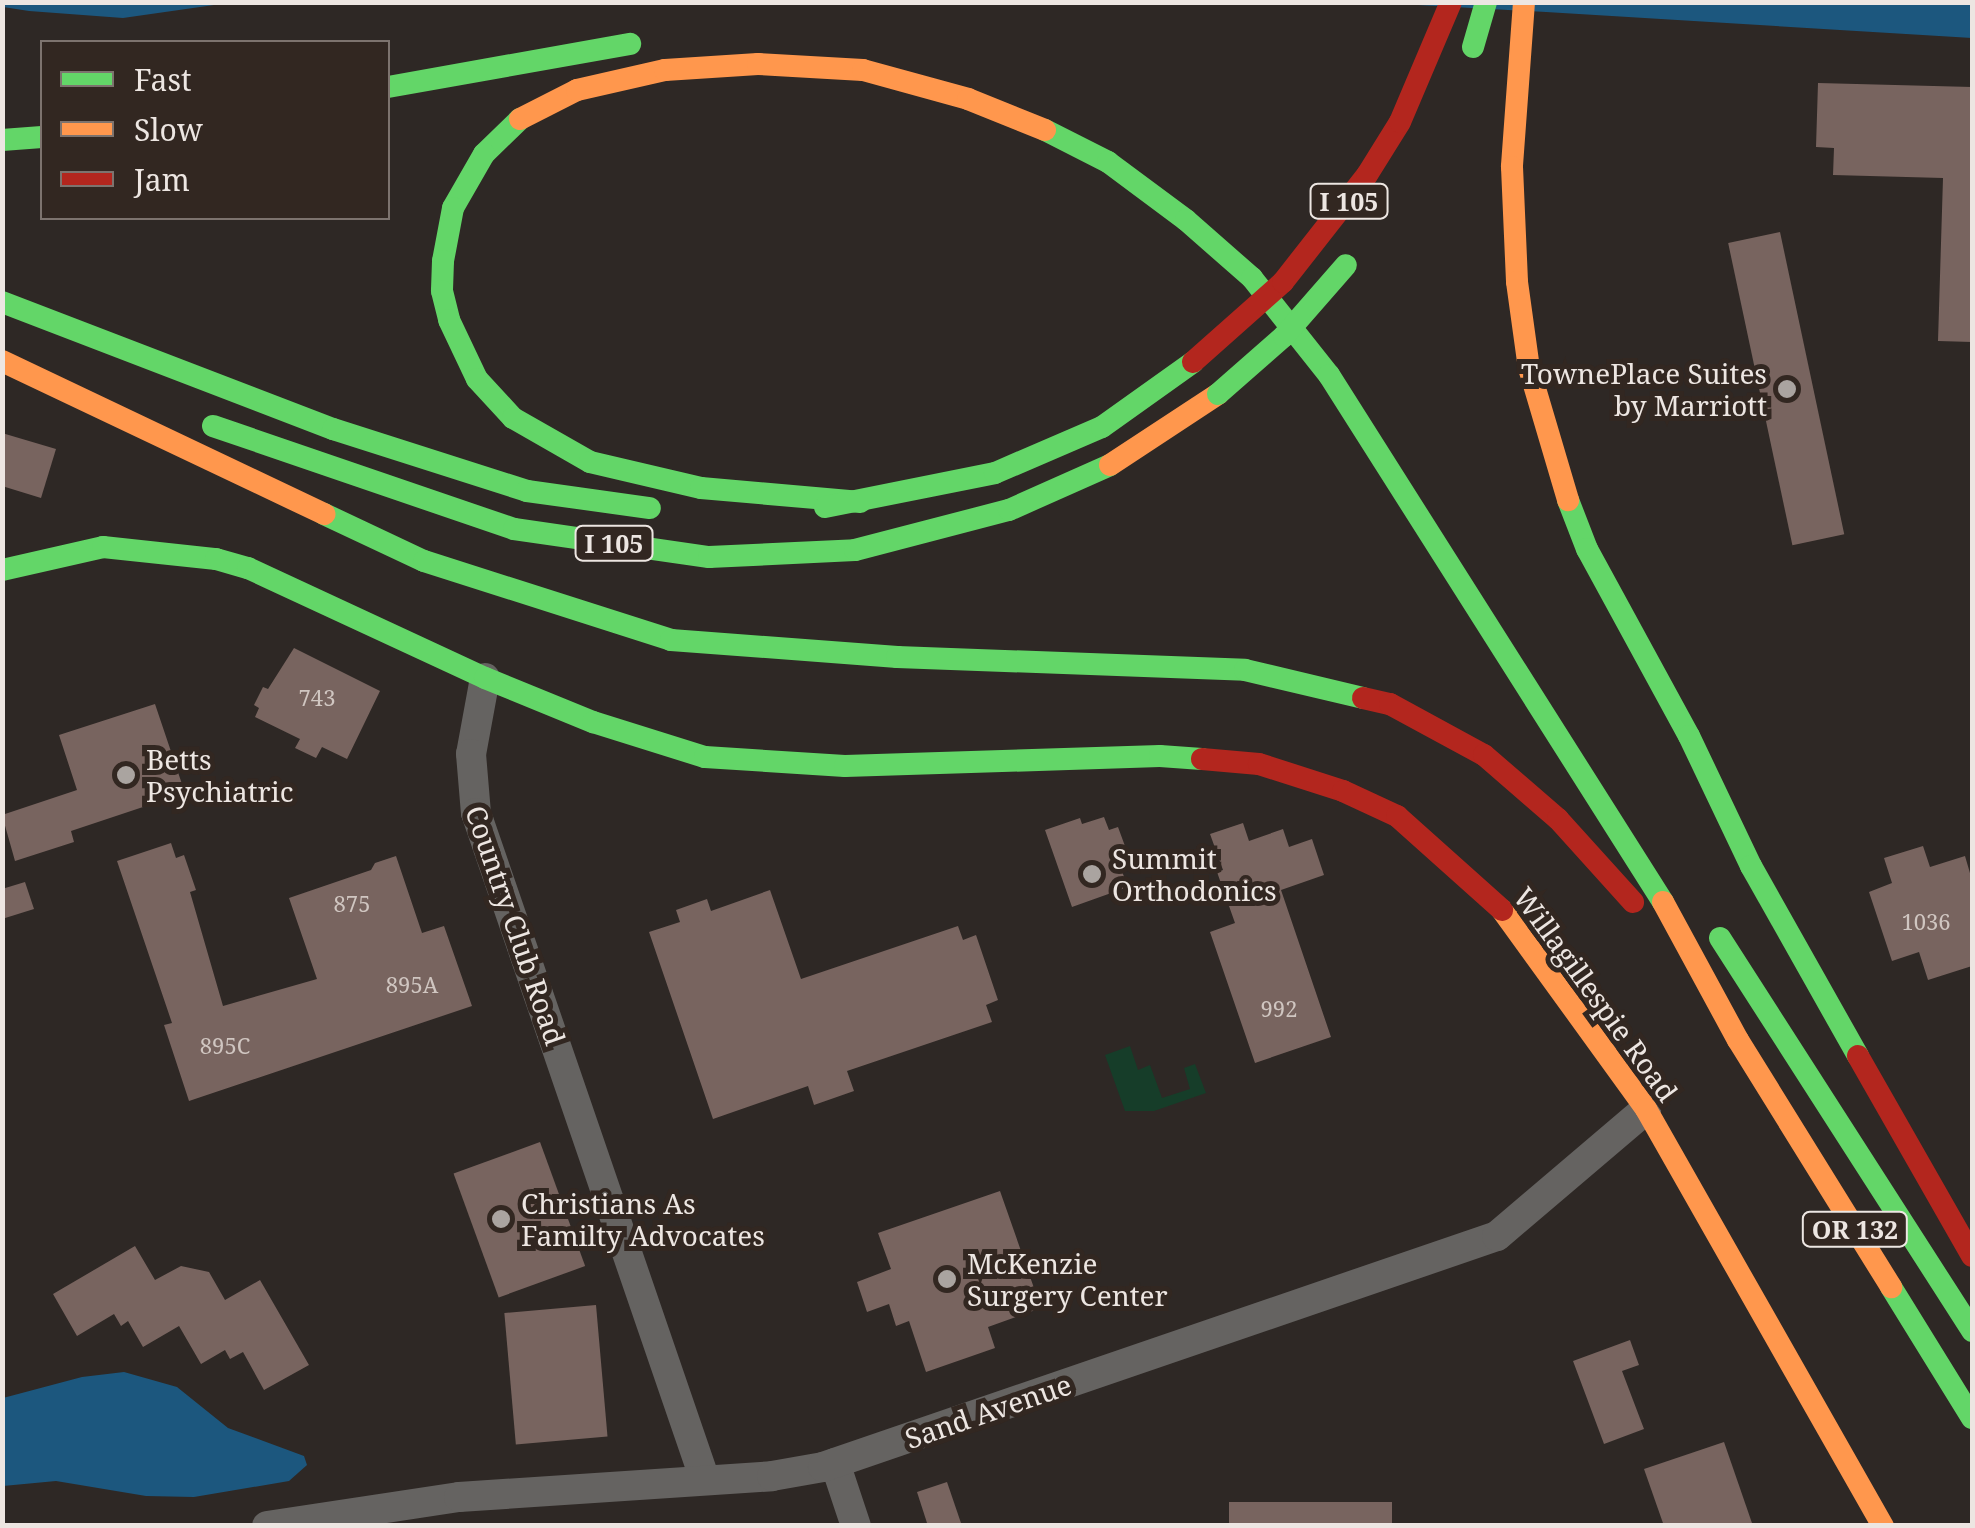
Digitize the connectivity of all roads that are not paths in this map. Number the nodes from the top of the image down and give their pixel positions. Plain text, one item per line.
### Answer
1 (1451, 2) edge
2 (1486, 2) edge
3 (1524, 2) edge
4 (661, 39) dead end
5 (1462, 74) dead end
6 (390, 87) edge
7 (40, 137) edge
8 (2, 140) edge
9 (1364, 241) dead end
10 (1271, 260) dead end
11 (2, 302) edge
12 (1331, 330) dead end
13 (2, 357) edge
14 (138, 399) dead end
15 (192, 418) dead end
16 (860, 502) junction
17 (673, 512) dead end
18 (729, 516) dead end
19 (2, 570) edge
20 (484, 678) junction
21 (1689, 736) junction
22 (1708, 920) dead end
23 (1826, 950) dead end
24 (1738, 1040) junction
25 (1646, 1110) junction
26 (1972, 1256) edge
27 (1972, 1331) edge
28 (1972, 1418) edge
29 (836, 1463) junction
30 (705, 1480) junction
31 (344, 1519) edge
32 (267, 1526) edge
33 (856, 1526) edge
34 (1883, 1526) edge

1 - 16 main road, I 105, bridge
2 - 5 main road
3 - 21 main road
4 - 6 main road
7 - 8 main road
9 - 15 main road, I 105, bridge
10 - 12 main road
11 - 17 main road, I 105
13 - 14 main road
13 - 24 main road
16 - 18 main road, I 105
16 - 24 main road
19 - 20 main road
20 - 25 main road, Willagillespie Road
20 - 30 street, Country Club Road
21 - 23 main road
21 - 26 main road
22 - 27 main road
24 - 28 main road, OR 132
25 - 29 street, Sand Avenue
25 - 34 main road, Willagillespie Road
29 - 30 street, Sand Avenue
29 - 33 street
30 - 31 street, Sand Avenue
31 - 32 street, Sand Avenue

